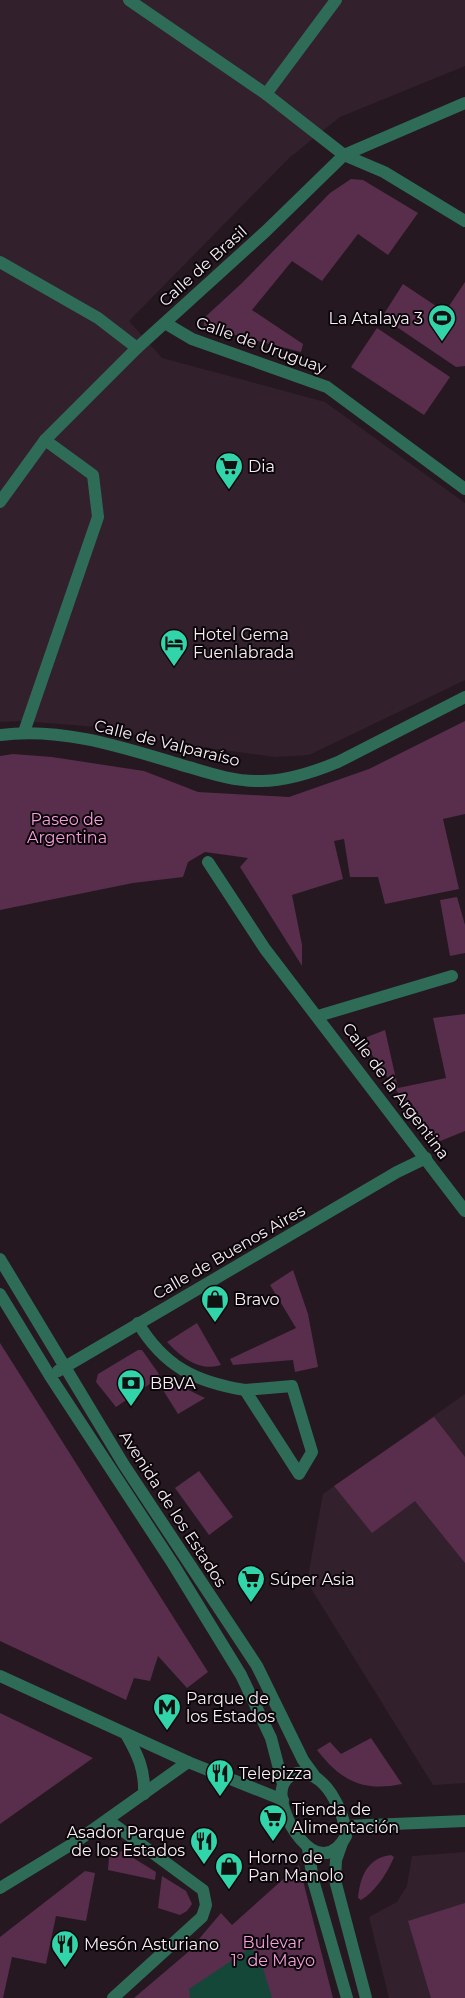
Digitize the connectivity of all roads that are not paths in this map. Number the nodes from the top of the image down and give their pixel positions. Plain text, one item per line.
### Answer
1 (128, 0) edge
2 (336, 0) edge
3 (266, 94) junction
4 (465, 103) edge
5 (344, 155) junction
6 (465, 221) edge
7 (0, 262) edge
8 (165, 323) junction
9 (137, 348) junction
10 (45, 440) junction
11 (465, 489) edge
12 (0, 502) edge
13 (465, 698) edge
14 (24, 732) junction
15 (0, 735) edge
16 (208, 862) dead end
17 (452, 976) dead end
18 (318, 1016) junction
19 (426, 1158) junction
20 (465, 1211) edge
21 (0, 1259) edge
22 (0, 1294) edge
23 (138, 1323) junction
24 (63, 1367) junction
25 (50, 1376) junction
26 (245, 1390) junction
27 (0, 1676) edge
28 (126, 1734) junction
29 (188, 1762) junction
30 (316, 1778) junction
31 (283, 1784) junction
32 (144, 1794) junction
33 (283, 1800) junction
34 (108, 1820) junction
35 (465, 1821) edge
36 (346, 1826) junction
37 (342, 1843) junction
38 (308, 1848) junction
39 (0, 1888) edge
40 (113, 1998) edge
41 (347, 1998) edge
42 (366, 1998) edge

1 - 3 street
2 - 3 street
3 - 5 street
4 - 5 street, Calle de Brasil
5 - 6 street
5 - 8 street, Calle de Brasil
7 - 9 street
8 - 9 street, Calle de Brasil
8 - 11 street, Calle de Uruguay
9 - 10 street, Calle de Brasil
10 - 12 street, Calle de Brasil
10 - 14 street
13 - 14 street, Calle de Valparaíso
14 - 15 street, Calle de Valparaíso
16 - 18 street, Calle de la Argentina
17 - 18 street, Calle de la Argentina
18 - 19 street, Calle de la Argentina
19 - 20 street, Calle de la Argentina
19 - 23 street, Calle de Buenos Aires
21 - 24 street, Avenida de los Estados
22 - 25 street, Avenida de los Estados
23 - 24 street, Calle de Buenos Aires
23 - 26 street
24 - 25 street, Calle de Buenos Aires
24 - 30 street, Avenida de los Estados
25 - 31 street, Avenida de los Estados
26 - 26 street
27 - 28 street
28 - 29 street
28 - 32 street
29 - 32 street
29 - 33 street
30 - 31 street
30 - 36 street
31 - 33 street
32 - 34 street
33 - 38 street
34 - 39 street
34 - 40 street
35 - 36 street
36 - 37 street
37 - 38 street
37 - 42 street
38 - 41 street

